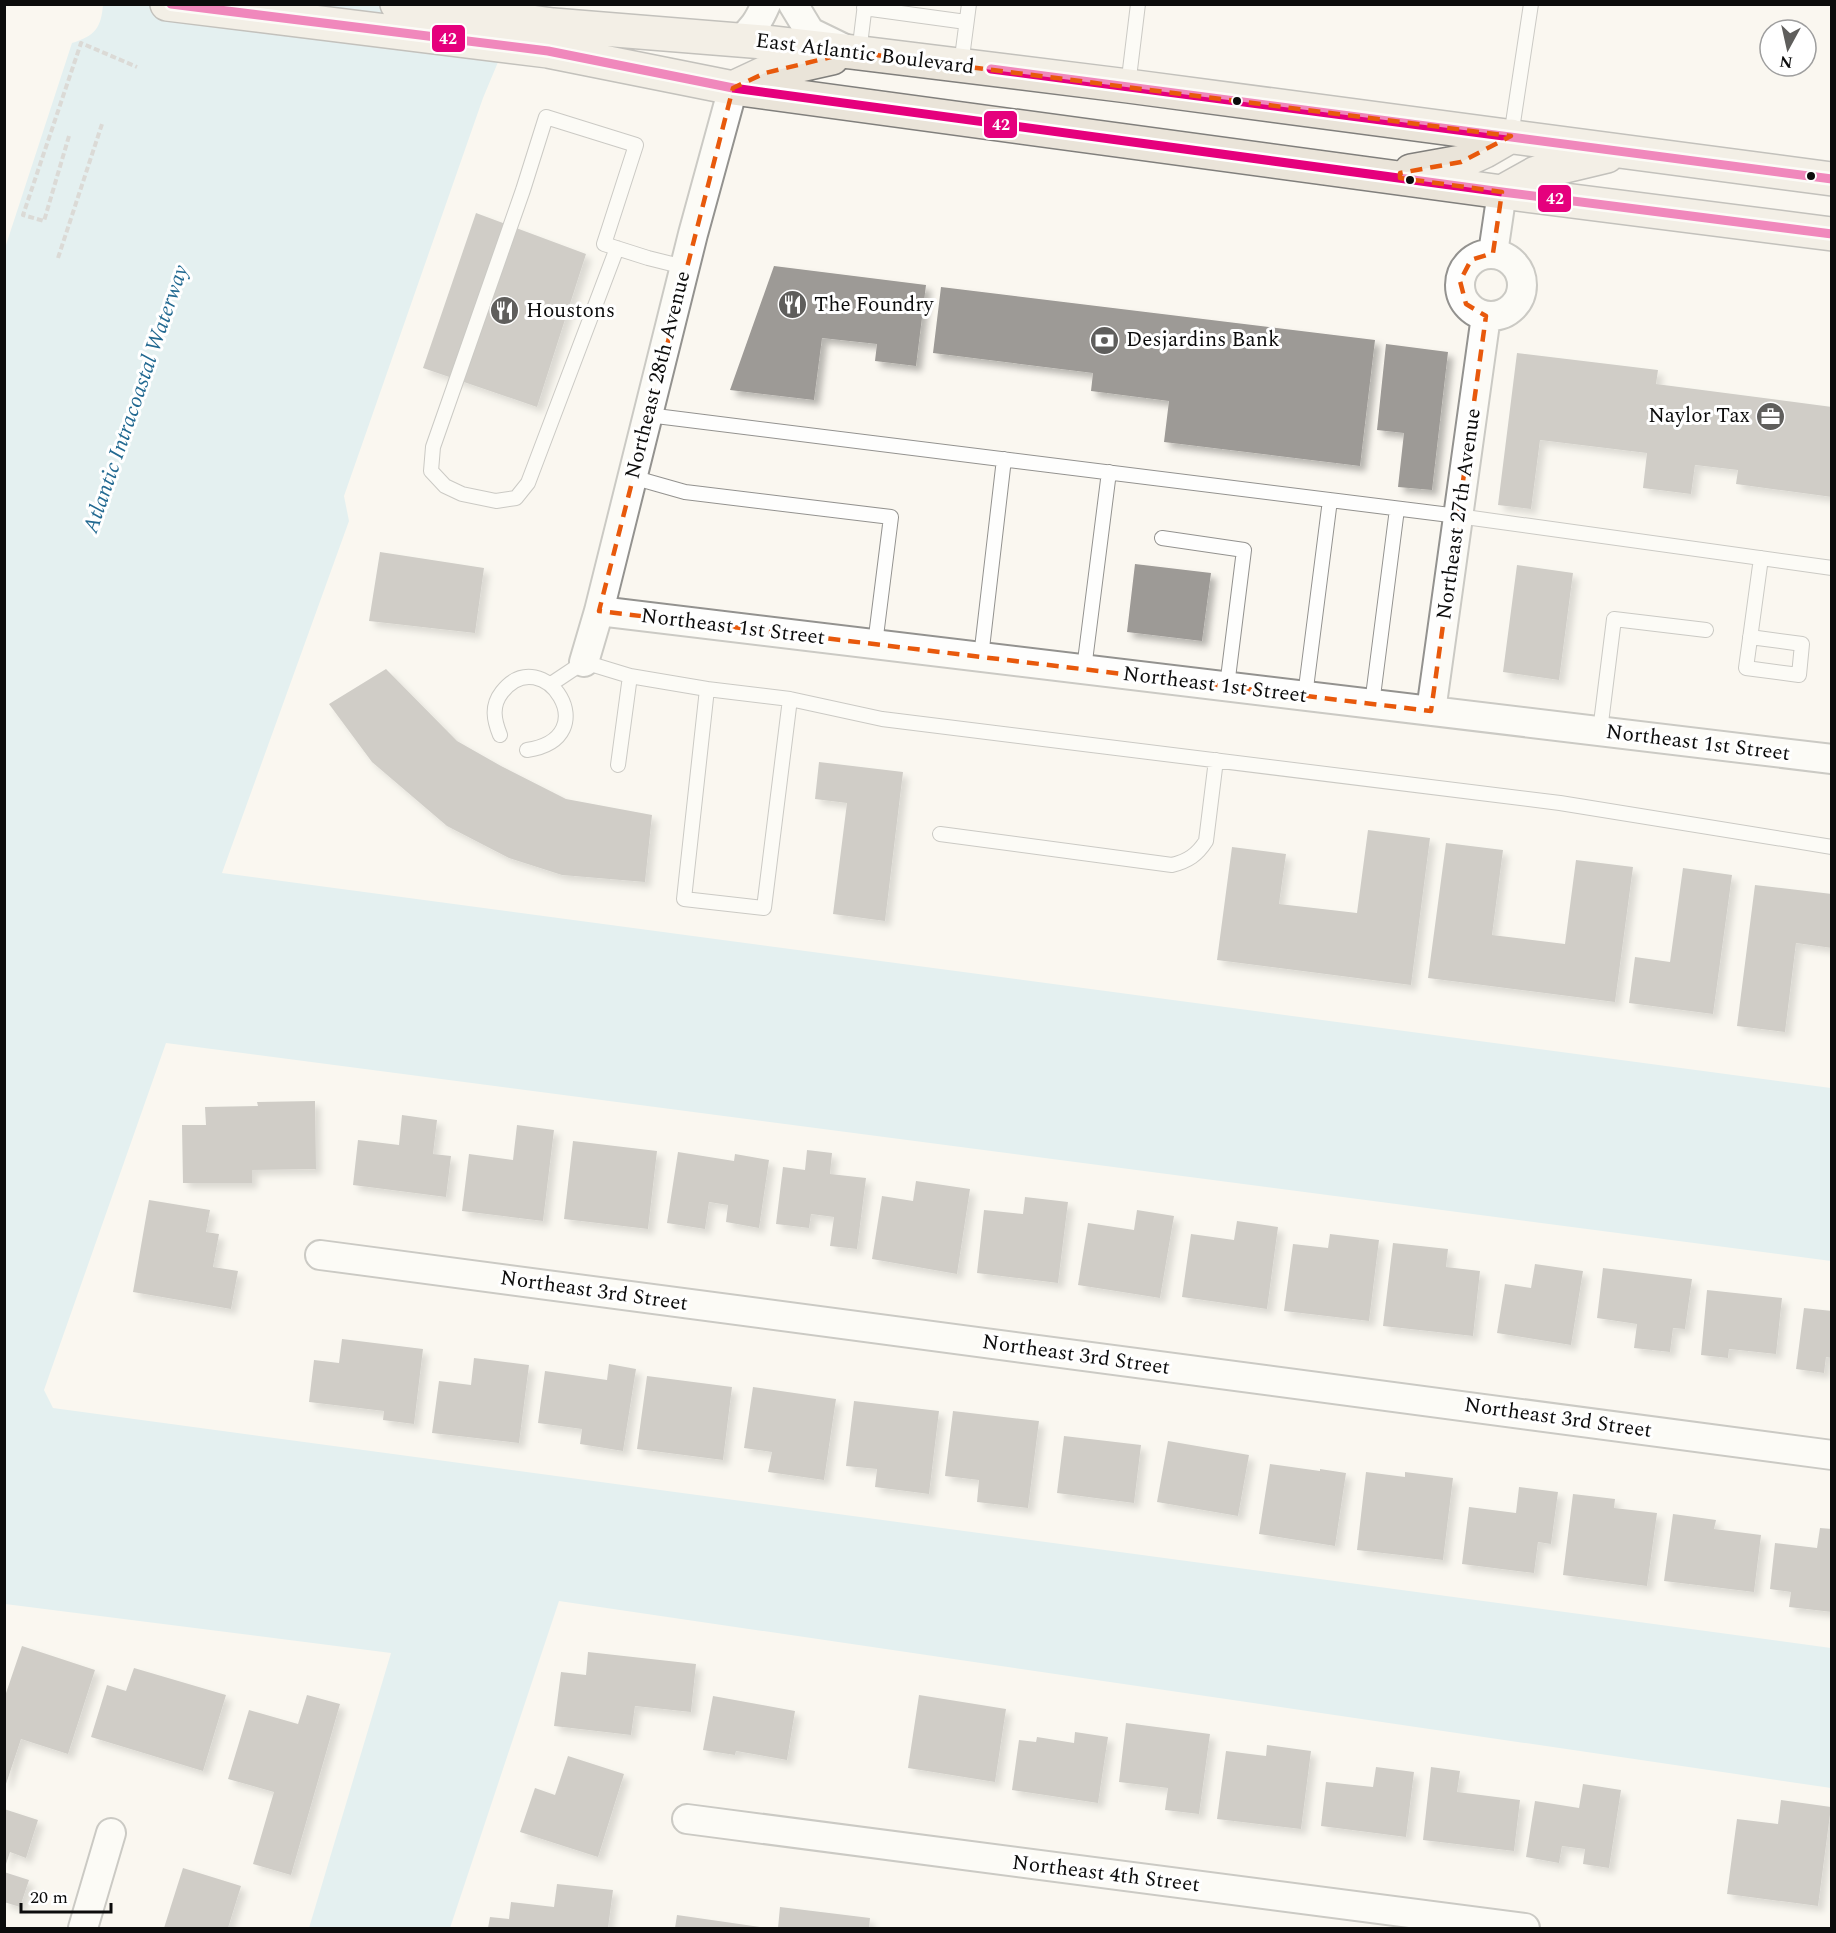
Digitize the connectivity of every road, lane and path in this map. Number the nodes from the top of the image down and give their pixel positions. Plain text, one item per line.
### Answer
1 (167, 4) edge
2 (397, 4) edge
3 (766, 4) edge
4 (793, 4) edge
5 (969, 4) edge
6 (1138, 4) edge
7 (1531, 4) edge
8 (865, 6) edge
9 (966, 22) junction
10 (550, 38) junction
11 (740, 40) junction
12 (855, 53) junction
13 (961, 65) junction
14 (136, 67) dead end
15 (1128, 86) junction
16 (733, 88) junction
17 (102, 124) dead end
18 (69, 136) dead end
19 (1511, 136) junction
20 (1626, 151) junction
21 (1383, 176) junction
22 (1832, 179) edge
23 (1502, 192) junction
24 (1832, 234) edge
25 (616, 248) junction
26 (1493, 253) junction
27 (58, 258) dead end
28 (684, 267) junction
29 (1486, 316) junction
30 (648, 415) junction
31 (1004, 459) junction
32 (1109, 472) junction
33 (632, 477) junction
34 (1330, 500) junction
35 (1397, 509) junction
36 (1458, 516) junction
37 (1162, 538) dead end
38 (1761, 558) junction
39 (1832, 568) edge
40 (599, 611) junction
41 (1706, 630) dead end
42 (1750, 638) dead end
43 (875, 644) junction
44 (981, 657) junction
45 (584, 662) junction
46 (1084, 669) junction
47 (630, 676) junction
48 (551, 684) junction
49 (1227, 686) junction
50 (707, 689) junction
51 (1305, 696) junction
52 (790, 699) junction
53 (1372, 704) junction
54 (1431, 711) junction
55 (1600, 731) junction
56 (500, 735) dead end
57 (527, 750) dead end
58 (1832, 759) edge
59 (1216, 760) junction
60 (618, 765) dead end
61 (940, 834) dead end
62 (1832, 847) edge
63 (320, 1255) dead end
64 (1832, 1455) edge
65 (687, 1819) dead end
66 (111, 1833) dead end
67 (83, 1929) edge
68 (1525, 1929) edge

1 - 10 main road, East Atlantic Boulevard
2 - 10 main road, East Atlantic Boulevard
3 - 11 street
4 - 12 street
5 - 9 lane
6 - 15 lane
7 - 19 lane
8 - 9 lane
8 - 12 lane
9 - 13 lane
10 - 11 main road, East Atlantic Boulevard
10 - 16 main road, East Atlantic Boulevard
11 - 12 main road, East Atlantic Boulevard
12 - 13 main road, East Atlantic Boulevard
12 - 16 main road
13 - 15 main road, East Atlantic Boulevard
14 - 18 path
15 - 19 main road, East Atlantic Boulevard
16 - 21 main road, East Atlantic Boulevard
16 - 28 street, Northeast 28th Avenue
17 - 27 path
19 - 20 main road, East Atlantic Boulevard
19 - 21 main road
20 - 22 main road, East Atlantic Boulevard
20 - 23 main road
21 - 23 main road, East Atlantic Boulevard
23 - 24 main road, East Atlantic Boulevard
23 - 26 street
25 - 25 lane
25 - 28 lane
26 - 29 street
26 - 29 street
28 - 30 street, Northeast 28th Avenue
29 - 36 street, Northeast 27th Avenue
30 - 31 lane
30 - 33 street, Northeast 28th Avenue
31 - 32 lane
31 - 44 lane
32 - 34 lane
32 - 46 lane
33 - 40 street, Northeast 28th Avenue
33 - 43 lane
34 - 35 lane
34 - 51 lane
35 - 36 lane
35 - 53 lane
36 - 38 lane
36 - 54 street, Northeast 27th Avenue
37 - 49 lane
38 - 39 lane
38 - 42 lane
40 - 43 street, Northeast 1st Street
40 - 45 street, Northeast 28th Avenue
41 - 55 lane
43 - 44 street, Northeast 1st Street
44 - 46 street, Northeast 1st Street
45 - 47 lane
45 - 48 lane
46 - 49 street, Northeast 1st Street
47 - 50 lane
47 - 60 lane
48 - 56 lane
48 - 57 lane
49 - 51 street, Northeast 1st Street
50 - 52 lane
50 - 52 lane
51 - 53 street, Northeast 1st Street
52 - 59 lane
53 - 54 street, Northeast 1st Street
54 - 55 street, Northeast 1st Street
55 - 58 street, Northeast 1st Street
59 - 61 lane
59 - 62 lane
63 - 64 street, Northeast 3rd Street
65 - 68 street, Northeast 4th Street
66 - 67 street

